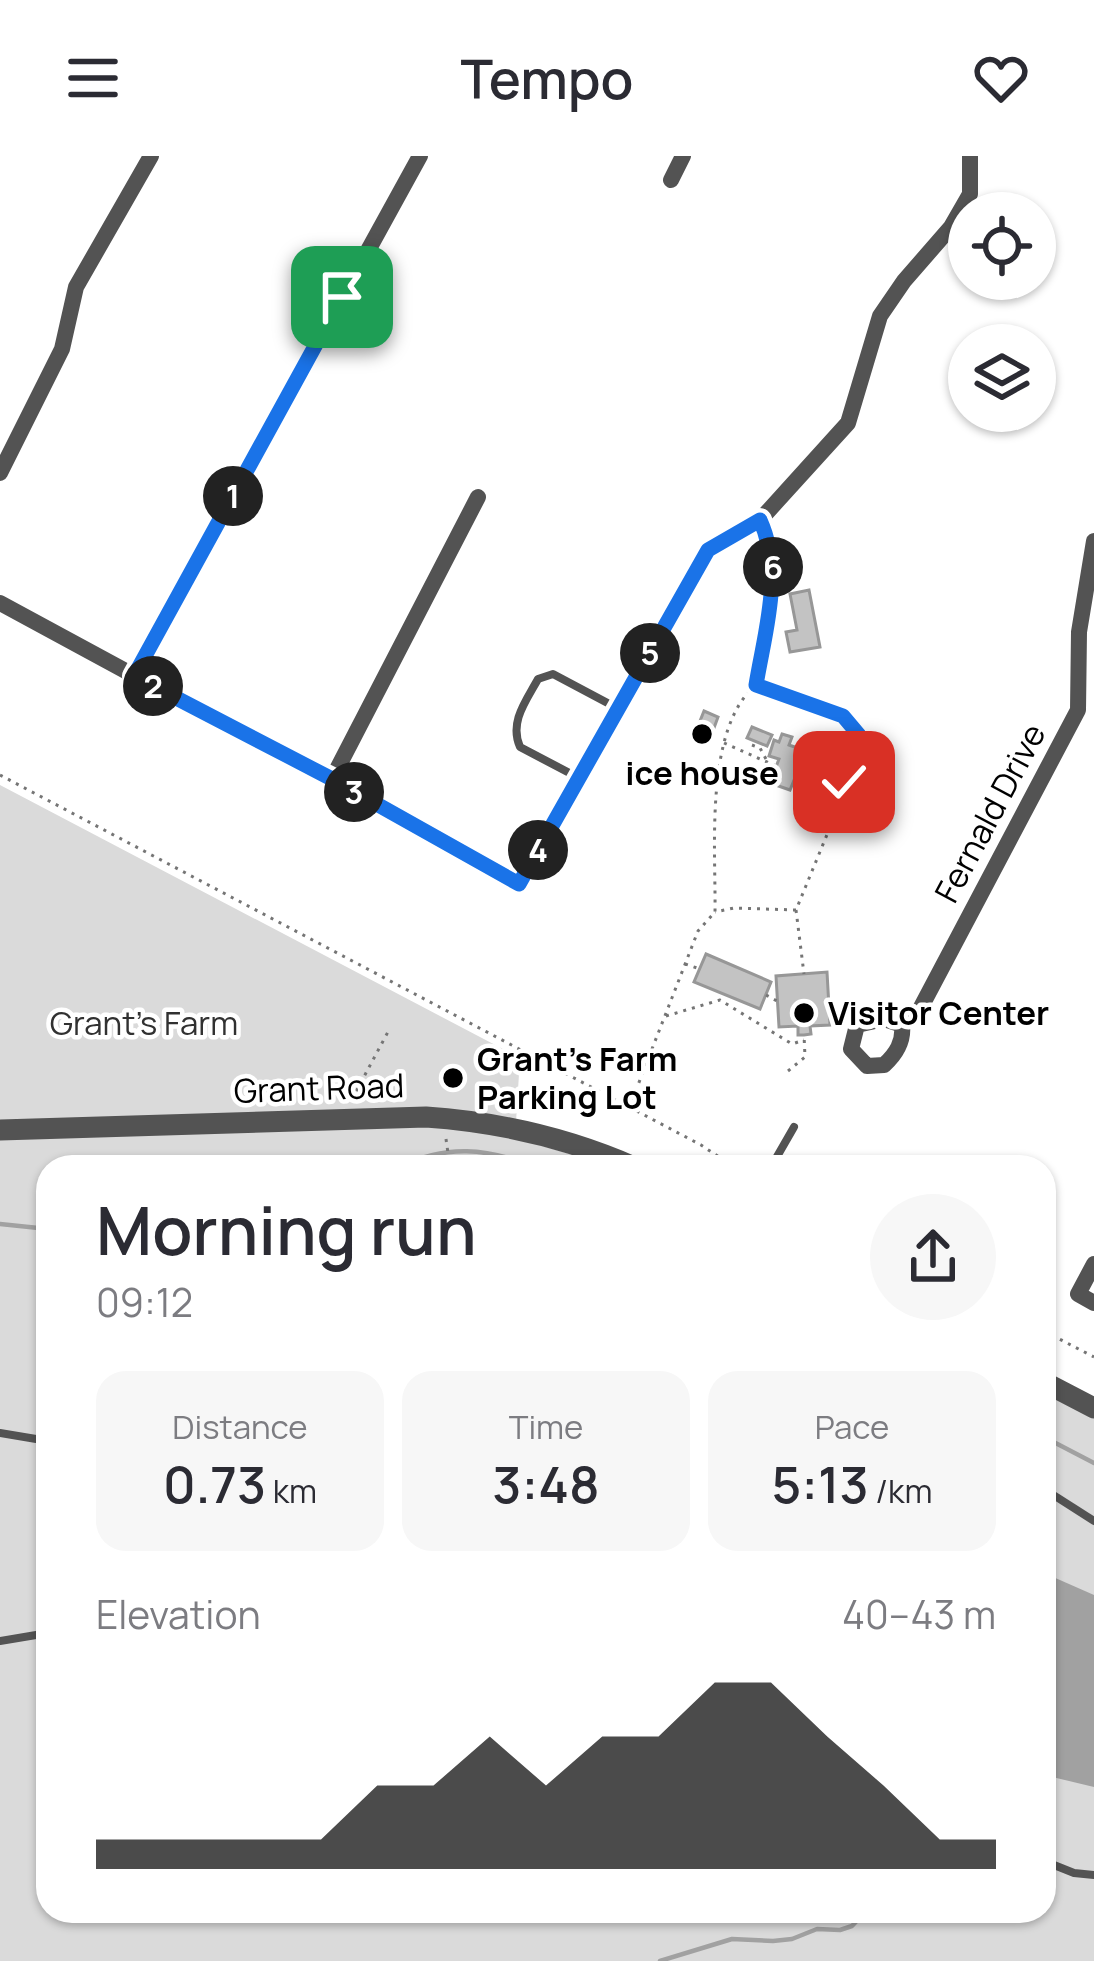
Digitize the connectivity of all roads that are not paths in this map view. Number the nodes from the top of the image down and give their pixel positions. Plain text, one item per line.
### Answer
1 (151, 156) edge
2 (420, 156) edge
3 (683, 156) edge
4 (970, 156) edge
5 (671, 180) dead end
6 (0, 473) edge
7 (478, 497) dead end
8 (1094, 541) edge
9 (0, 603) edge
10 (134, 676) junction
11 (618, 709) junction
12 (579, 778) junction
13 (332, 779) junction
14 (902, 1025) dead end
15 (794, 1127) dead end
16 (0, 1130) edge
17 (601, 1155) edge
18 (778, 1155) edge
19 (1094, 1264) edge
20 (1094, 1303) edge
21 (1056, 1388) edge
22 (1094, 1408) edge
23 (0, 1433) edge
24 (36, 1439) edge
25 (1056, 1497) edge
26 (1094, 1521) edge
27 (36, 1635) edge
28 (0, 1641) edge
29 (1056, 1866) edge
30 (1094, 1875) edge

1 - 6 street
2 - 10 street
3 - 5 street
4 - 11 street
7 - 13 street
8 - 14 street, Fernald Drive
9 - 10 street
10 - 13 street
11 - 12 street
11 - 12 lane
12 - 13 street
15 - 18 lane
16 - 17 street, Grant Road
19 - 20 street
21 - 22 street
23 - 24 lane
25 - 26 lane
27 - 28 lane
29 - 30 lane

